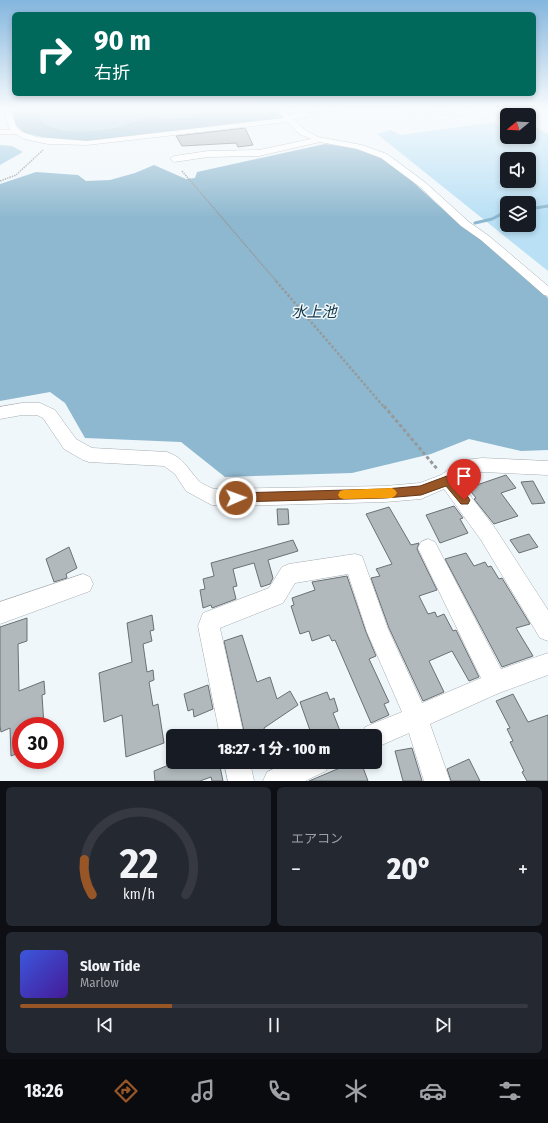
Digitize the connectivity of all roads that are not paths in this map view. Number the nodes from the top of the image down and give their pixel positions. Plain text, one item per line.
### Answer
1 (294, 145) edge
2 (350, 145) edge
3 (174, 159) dead end
4 (548, 292) edge
5 (0, 413) edge
6 (548, 468) edge
7 (447, 480) junction
8 (428, 548) dead end
9 (83, 584) dead end
10 (0, 613) edge
11 (548, 630) edge
12 (548, 664) edge
13 (496, 682) junction
14 (416, 717) junction
15 (230, 729) edge
16 (382, 732) edge
17 (238, 769) edge
18 (302, 769) edge
19 (241, 781) edge
20 (276, 781) edge
21 (437, 781) edge

1 - 3 street
2 - 4 street
5 - 7 street
6 - 7 street
7 - 11 street
8 - 13 street
9 - 10 street
12 - 13 street
13 - 14 street
14 - 15 street
14 - 16 street
14 - 21 street
17 - 19 street
18 - 20 street

